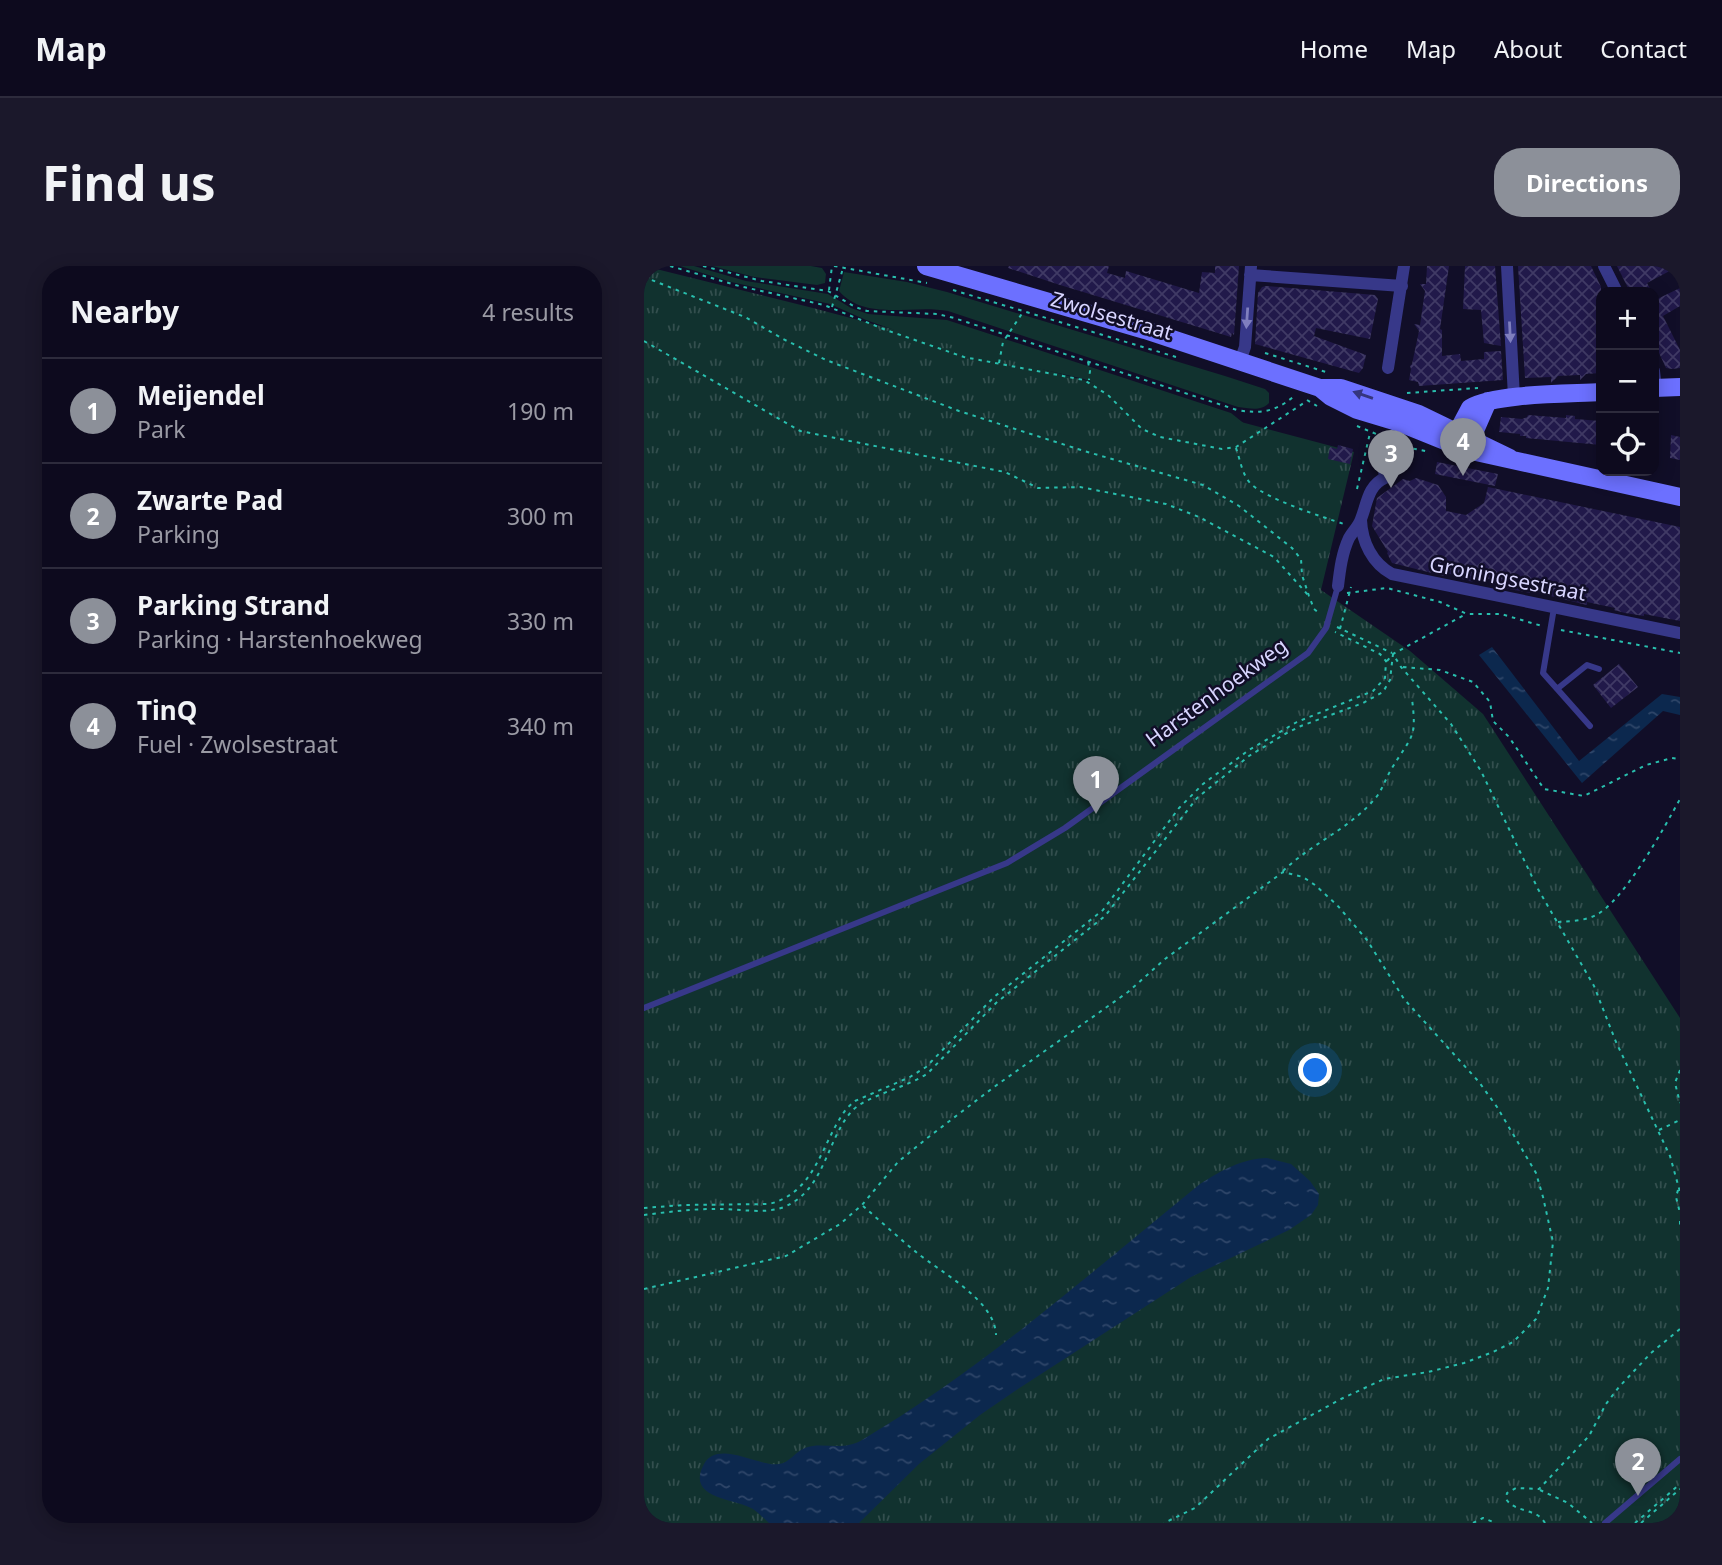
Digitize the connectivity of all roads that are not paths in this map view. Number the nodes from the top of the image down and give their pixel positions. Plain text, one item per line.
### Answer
1 (926, 266) edge
2 (1404, 266) edge
3 (1507, 266) edge
4 (1604, 266) edge
5 (1251, 271) edge
6 (1402, 286) junction
7 (1614, 287) edge
8 (1240, 361) junction
9 (1388, 368) dead end
10 (1659, 383) edge
11 (1680, 387) edge
12 (1596, 392) edge
13 (1514, 397) junction
14 (1402, 416) junction
15 (1462, 441) junction
16 (1680, 497) edge
17 (1355, 523) junction
18 (1342, 589) joint
19 (1554, 608) junction
20 (1680, 633) edge
21 (1599, 668) dead end
22 (1557, 689) junction
23 (1590, 726) dead end
24 (644, 1008) edge
25 (1680, 1459) edge
26 (1605, 1523) edge

1 - 8 main road, Zwolsestraat
2 - 6 street
3 -> 13 street
4 - 7 street
5 - 6 street
5 -> 8 street
6 - 9 street
8 - 14 main road, Zwolsestraat
10 - 11 main road
12 - 13 main road
13 - 15 main road
14 - 15 main road, Zwolsestraat
14 - 17 street, Harstenhoekweg
15 - 16 main road, Zwolsestraat
17 - 18 street, Harstenhoekweg
17 - 19 street, Groningsestraat
18 - 24 lane, Harstenhoekweg
19 - 20 street, Groningsestraat
19 - 22 lane
21 - 22 lane
22 - 23 lane
25 - 26 lane

